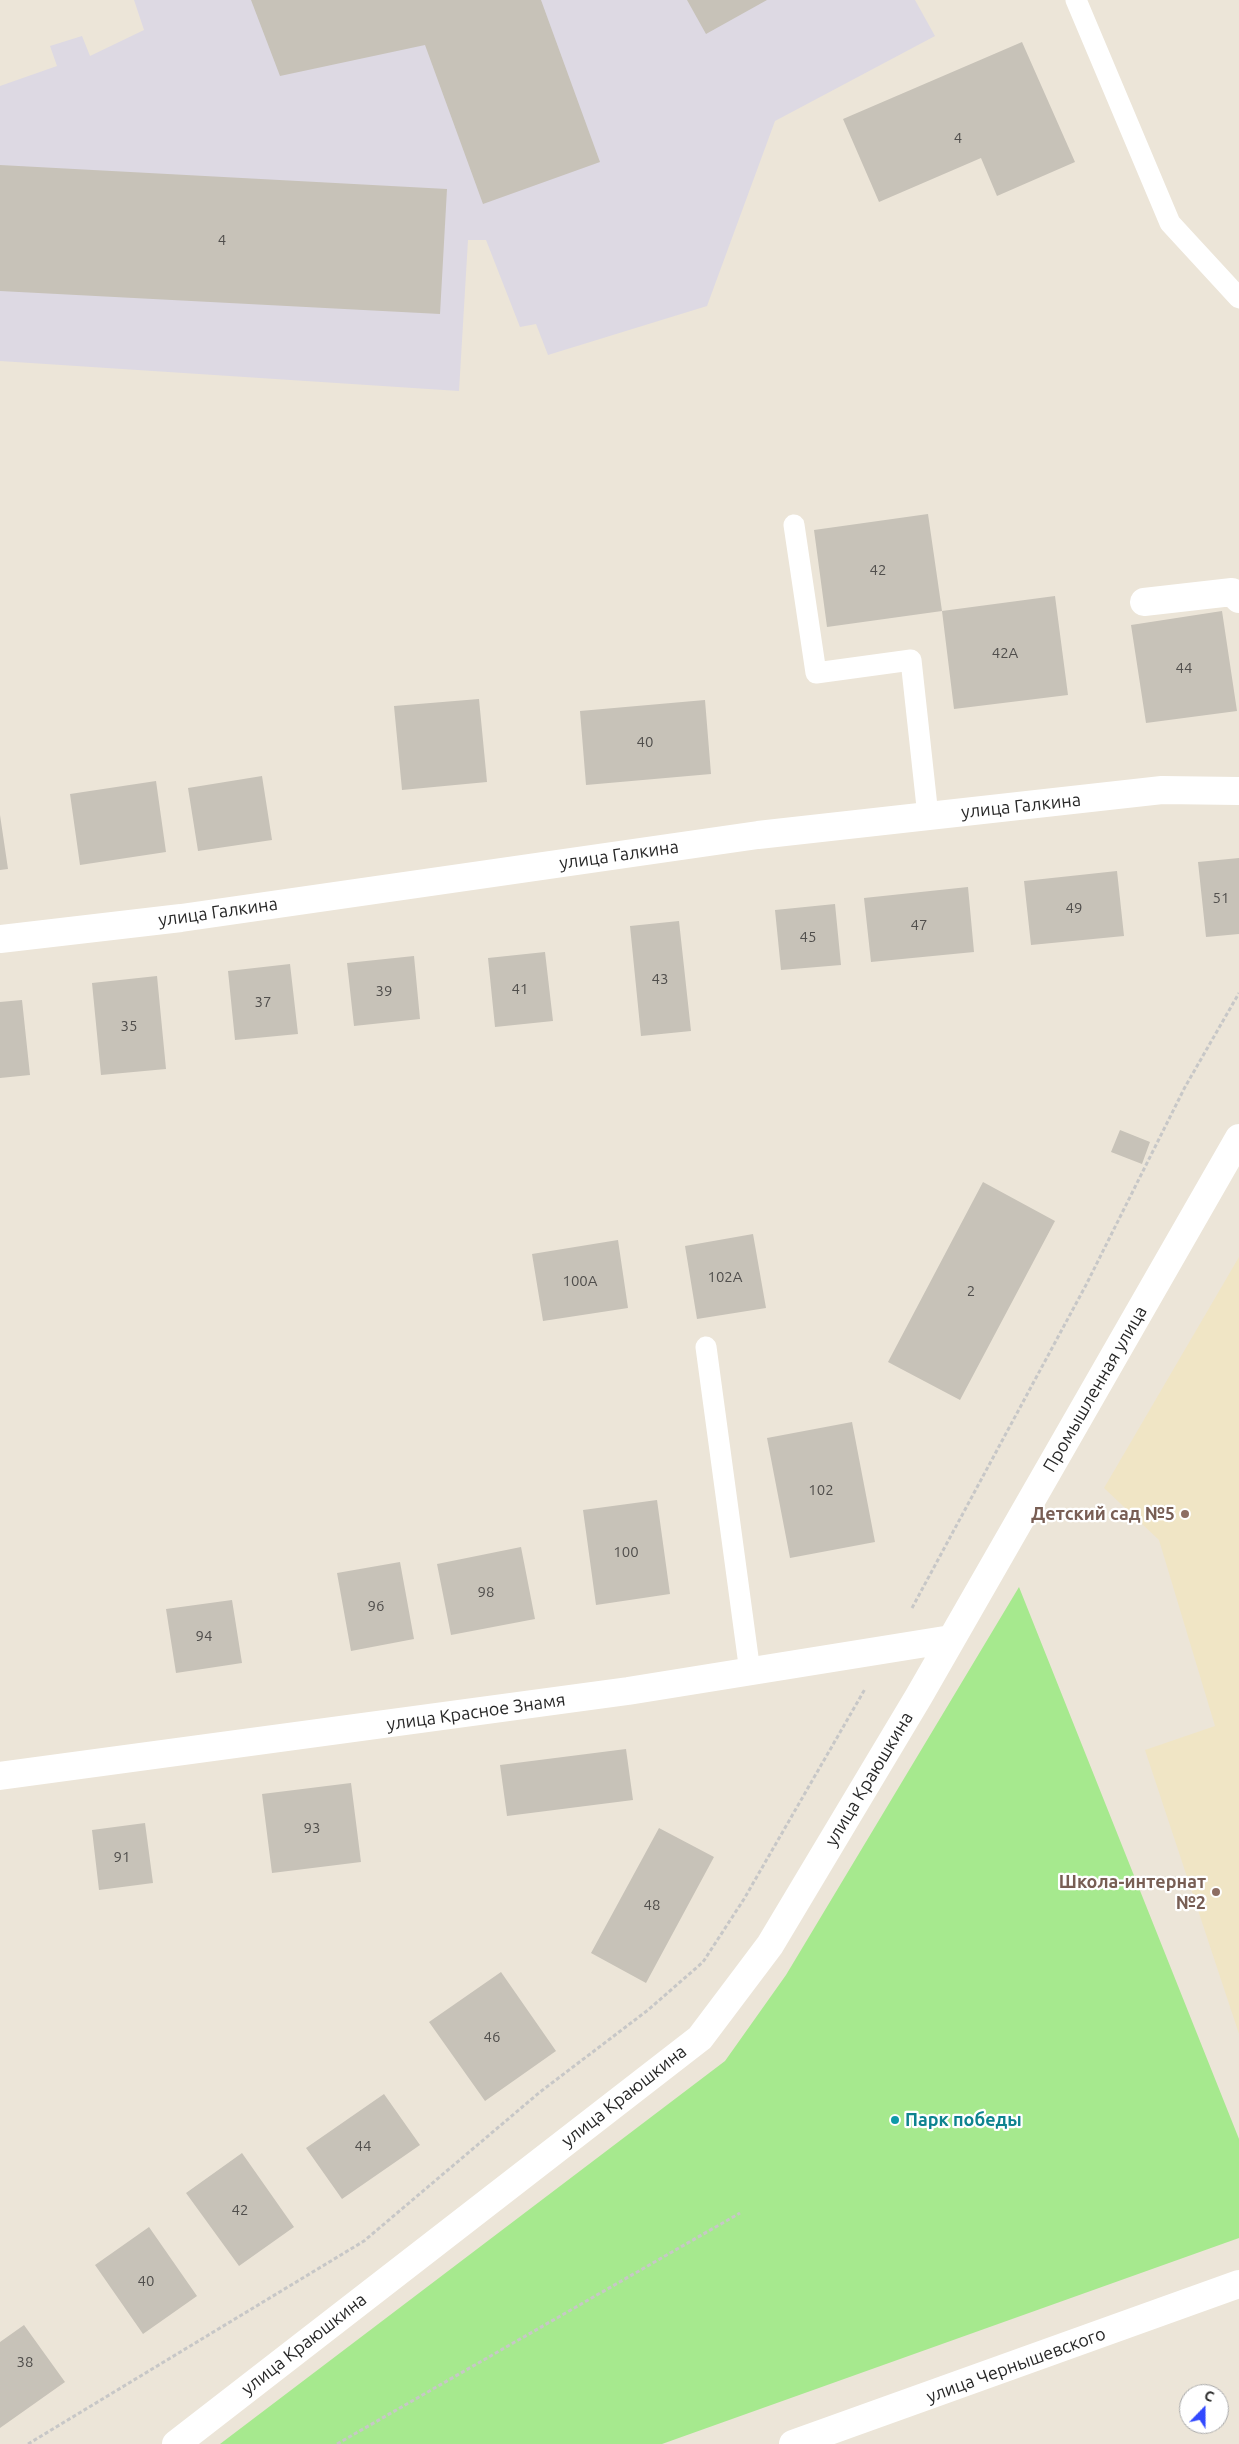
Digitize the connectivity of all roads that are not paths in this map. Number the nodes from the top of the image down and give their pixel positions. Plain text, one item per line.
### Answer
1 (1076, 0) edge
2 (1239, 298) edge
3 (794, 525) dead end
4 (1239, 599) edge
5 (1144, 602) dead end
6 (1239, 791) edge
7 (928, 816) junction
8 (0, 939) edge
9 (1239, 1138) edge
10 (706, 1347) dead end
11 (951, 1639) junction
12 (750, 1672) junction
13 (0, 1776) edge
14 (1239, 2284) edge
15 (176, 2444) edge
16 (793, 2444) edge

1 - 2 lane
3 - 7 lane
4 - 5 street
6 - 7 street, улица Галкина
7 - 8 street, улица Галкина
9 - 11 street, Промышленная улица
10 - 12 lane
11 - 12 street, улица Красное Знамя
11 - 15 street, улица Краюшкина
12 - 13 street, улица Красное Знамя
14 - 16 street, улица Чернышевского

